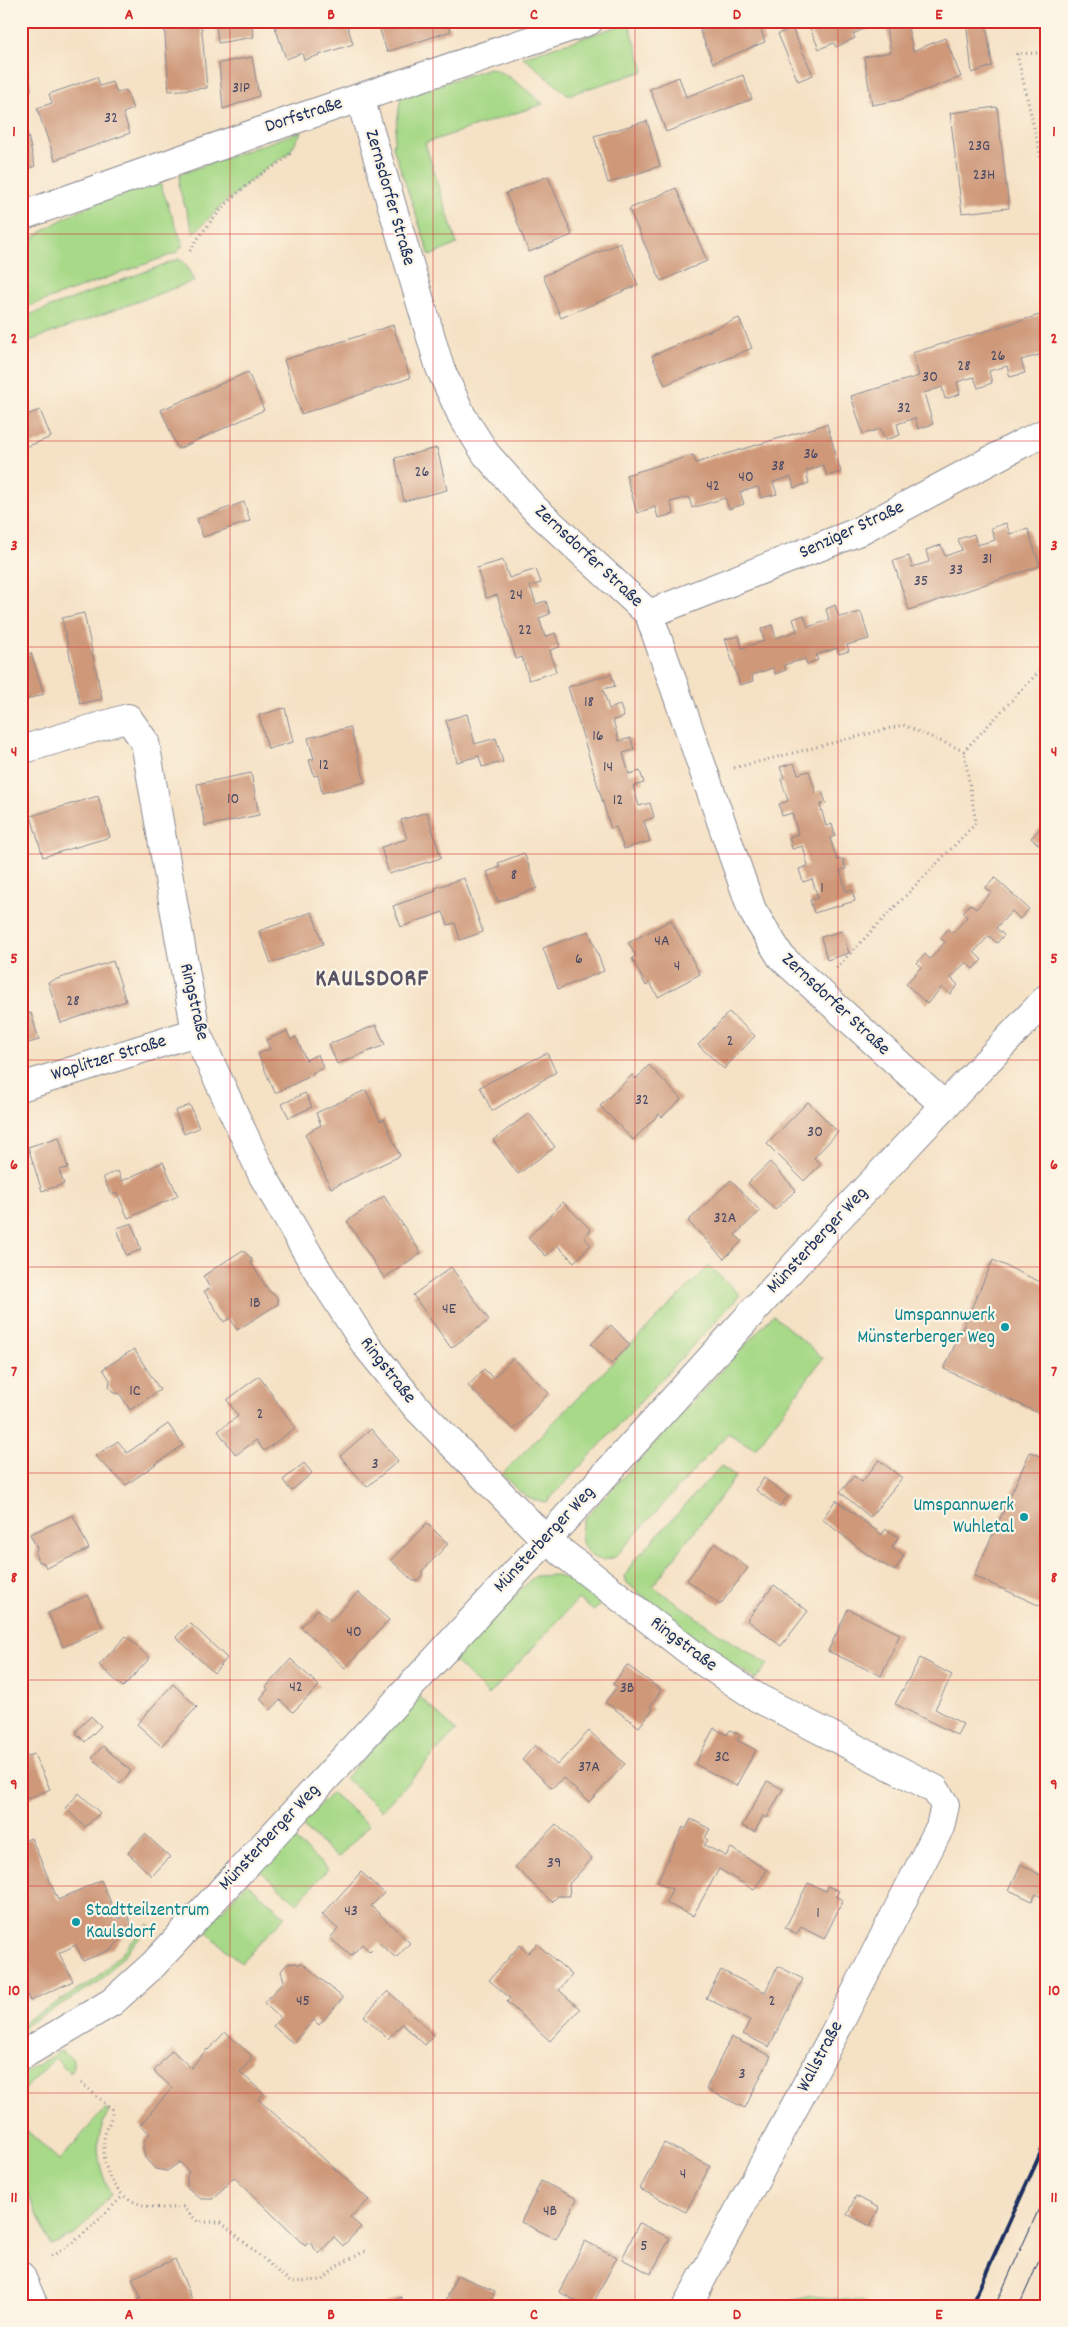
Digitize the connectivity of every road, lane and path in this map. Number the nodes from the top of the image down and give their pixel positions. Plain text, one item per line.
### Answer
1 (589, 21) edge
2 (1037, 53) dead end
3 (360, 98) junction
4 (294, 150) dead end
5 (1047, 184) edge
6 (21, 216) edge
7 (190, 251) dead end
8 (1047, 432) edge
9 (649, 614) junction
10 (1047, 663) edge
11 (21, 750) edge
12 (964, 752) junction
13 (707, 775) junction
14 (816, 989) junction
15 (1047, 998) edge
16 (196, 1032) junction
17 (21, 1087) edge
18 (945, 1106) junction
19 (546, 1540) junction
20 (945, 1805) joint
21 (21, 2056) edge
22 (81, 2083) dead end
23 (123, 2196) junction
24 (367, 2250) dead end
25 (51, 2256) dead end
26 (21, 2276) edge
27 (34, 2306) edge
28 (687, 2306) edge

1 - 3 street, Dorfstraße
2 - 5 path
3 - 6 street, Dorfstraße
3 - 9 street, Zernsdorfer Straße
4 - 7 path
8 - 9 street, Senziger Straße
9 - 13 street, Zernsdorfer Straße
10 - 12 path
11 - 16 street, Ringstraße
12 - 13 path
12 - 14 path
13 - 14 street, Zernsdorfer Straße
14 - 18 street, Zernsdorfer Straße
15 - 18 street, Münsterberger Weg
16 - 17 street, Waplitzer Straße
16 - 19 street, Ringstraße
18 - 19 street, Münsterberger Weg
19 - 20 street, Ringstraße
19 - 21 street, Münsterberger Weg
20 - 28 street, Wallstraße
22 - 23 path
23 - 24 path
23 - 25 path
26 - 27 street

